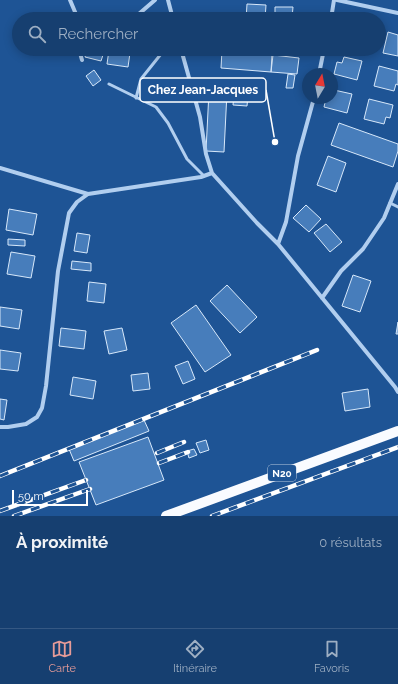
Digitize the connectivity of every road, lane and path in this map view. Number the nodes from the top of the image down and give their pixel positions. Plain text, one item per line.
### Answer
1 (70, 0) edge
2 (155, 0) edge
3 (168, 0) edge
4 (334, 0) edge
5 (337, 0) edge
6 (75, 12) edge
7 (141, 12) edge
8 (171, 12) edge
9 (331, 12) edge
10 (398, 13) edge
11 (81, 56) edge
12 (159, 56) edge
13 (184, 56) edge
14 (323, 56) edge
15 (82, 60) dead end
16 (321, 68) edge
17 (109, 84) dead end
18 (136, 98) junction
19 (312, 104) edge
20 (0, 168) edge
21 (212, 173) junction
22 (204, 176) junction
23 (398, 184) edge
24 (88, 194) junction
25 (390, 203) junction
26 (398, 207) edge
27 (278, 244) junction
28 (322, 298) junction
29 (398, 392) edge
30 (0, 427) edge
31 (398, 431) edge
32 (166, 516) edge

1 - 6 street
2 - 7 street
3 - 8 street
4 - 9 street
5 - 10 street
11 - 15 street
12 - 18 lane
13 - 21 street
14 - 16 street
17 - 18 lane
18 - 22 lane
19 - 27 street
20 - 24 street
21 - 22 street
21 - 27 street
22 - 24 street
23 - 25 street
24 - 30 street
25 - 26 lane
25 - 28 street
27 - 28 street
28 - 29 street
31 - 32 main road, N20

